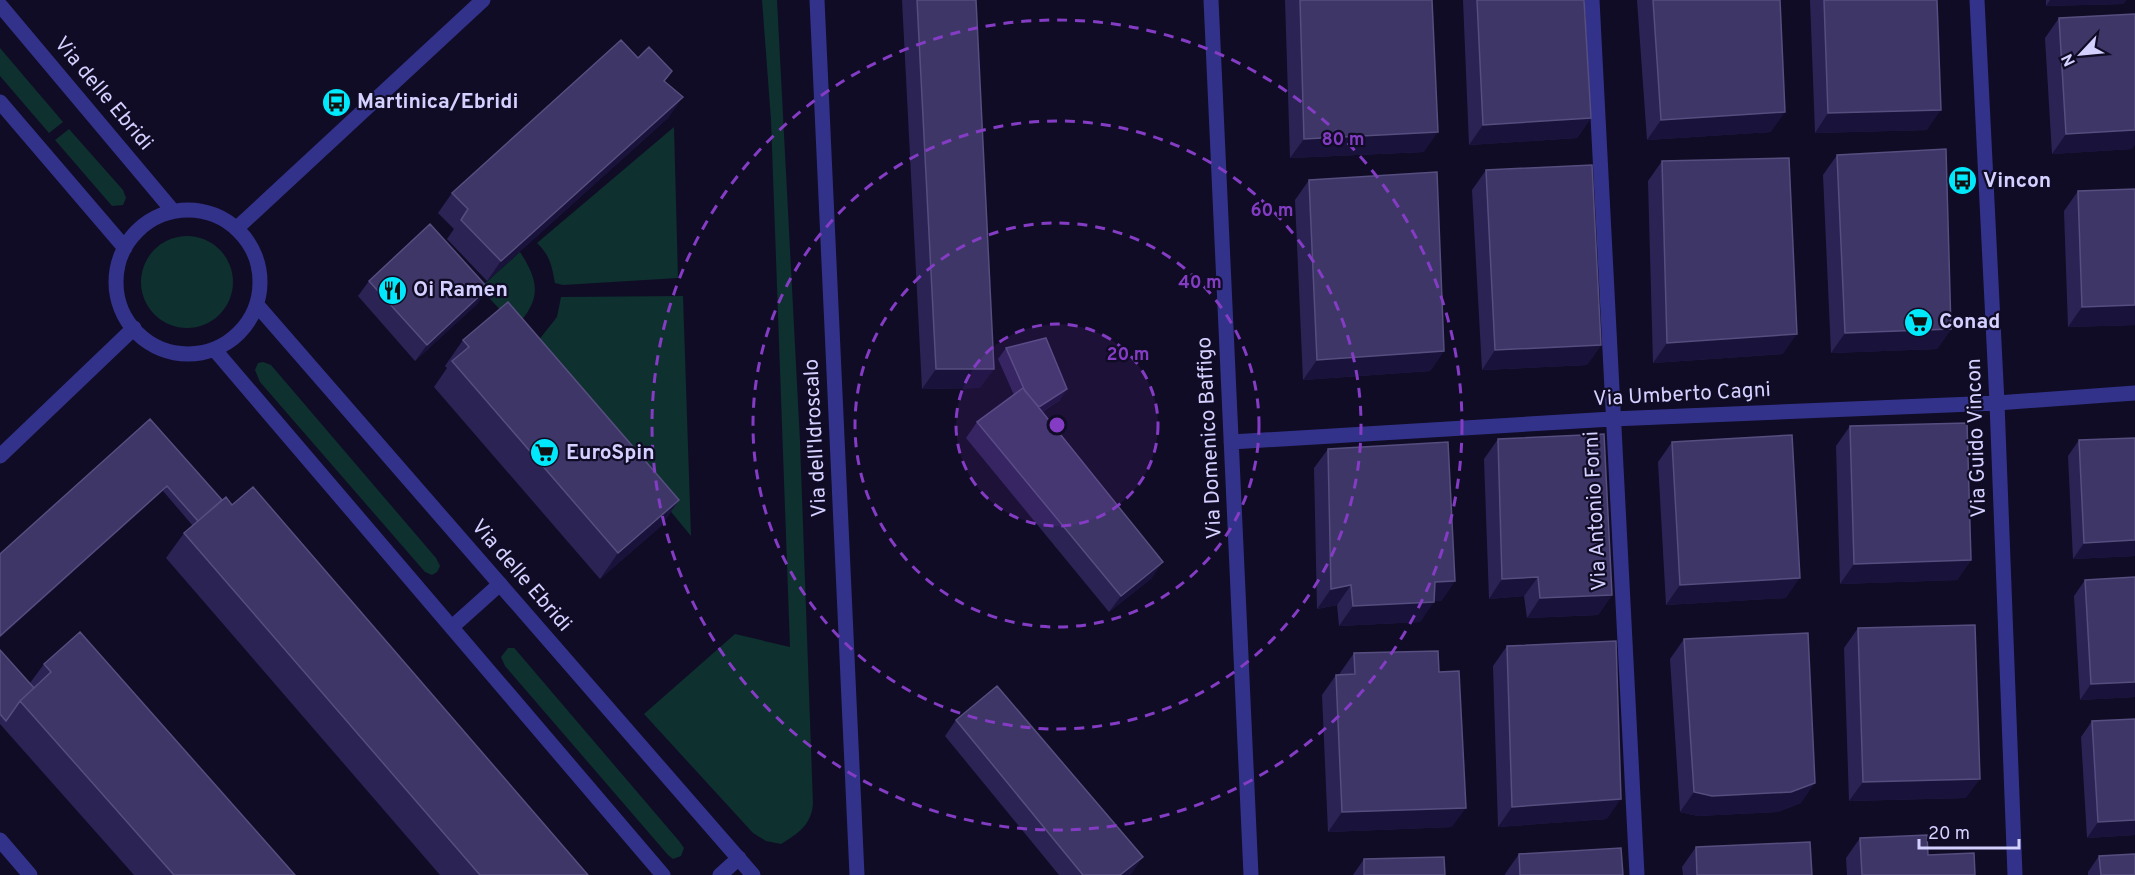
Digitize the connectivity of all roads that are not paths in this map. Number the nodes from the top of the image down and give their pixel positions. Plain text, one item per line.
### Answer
1 (483, 0) edge
2 (817, 0) edge
3 (1211, 0) edge
4 (1592, 0) edge
5 (1977, 0) edge
6 (0, 4) edge
7 (0, 102) edge
8 (174, 211) junction
9 (237, 228) junction
10 (125, 248) junction
11 (257, 305) junction
12 (134, 328) junction
13 (214, 349) junction
14 (2135, 393) edge
15 (1997, 403) junction
16 (1612, 419) junction
17 (1231, 442) junction
18 (0, 456) edge
19 (500, 584) junction
20 (452, 627) junction
21 (0, 840) edge
22 (739, 858) junction
23 (30, 875) edge
24 (663, 875) edge
25 (720, 875) edge
26 (753, 875) edge
27 (857, 875) edge
28 (1251, 875) edge
29 (1637, 875) edge
30 (2015, 875) edge

1 - 9 street
2 - 27 street, Via dell'Idroscalo
3 - 17 street, Via Domenico Baffigo
4 - 16 street, Via Antonio Forni
5 - 15 street, Via Guido Vincon
6 - 8 street, Via delle Ebridi
7 - 10 street
8 - 9 street
8 - 10 street
9 - 11 street
10 - 12 street
11 - 13 street
11 - 19 street, Via delle Ebridi
12 - 13 street
12 - 18 street
13 - 20 street
14 - 15 street, Via Umberto Cagni
15 - 16 street, Via Umberto Cagni
15 - 30 street, Via Guido Vincon
16 - 17 street, Via Umberto Cagni
16 - 29 street, Via Antonio Forni
17 - 28 street, Via Domenico Baffigo
19 - 20 street
19 - 22 street, Via delle Ebridi
20 - 24 street
21 - 23 street
22 - 25 street
22 - 26 street, Via delle Ebridi

